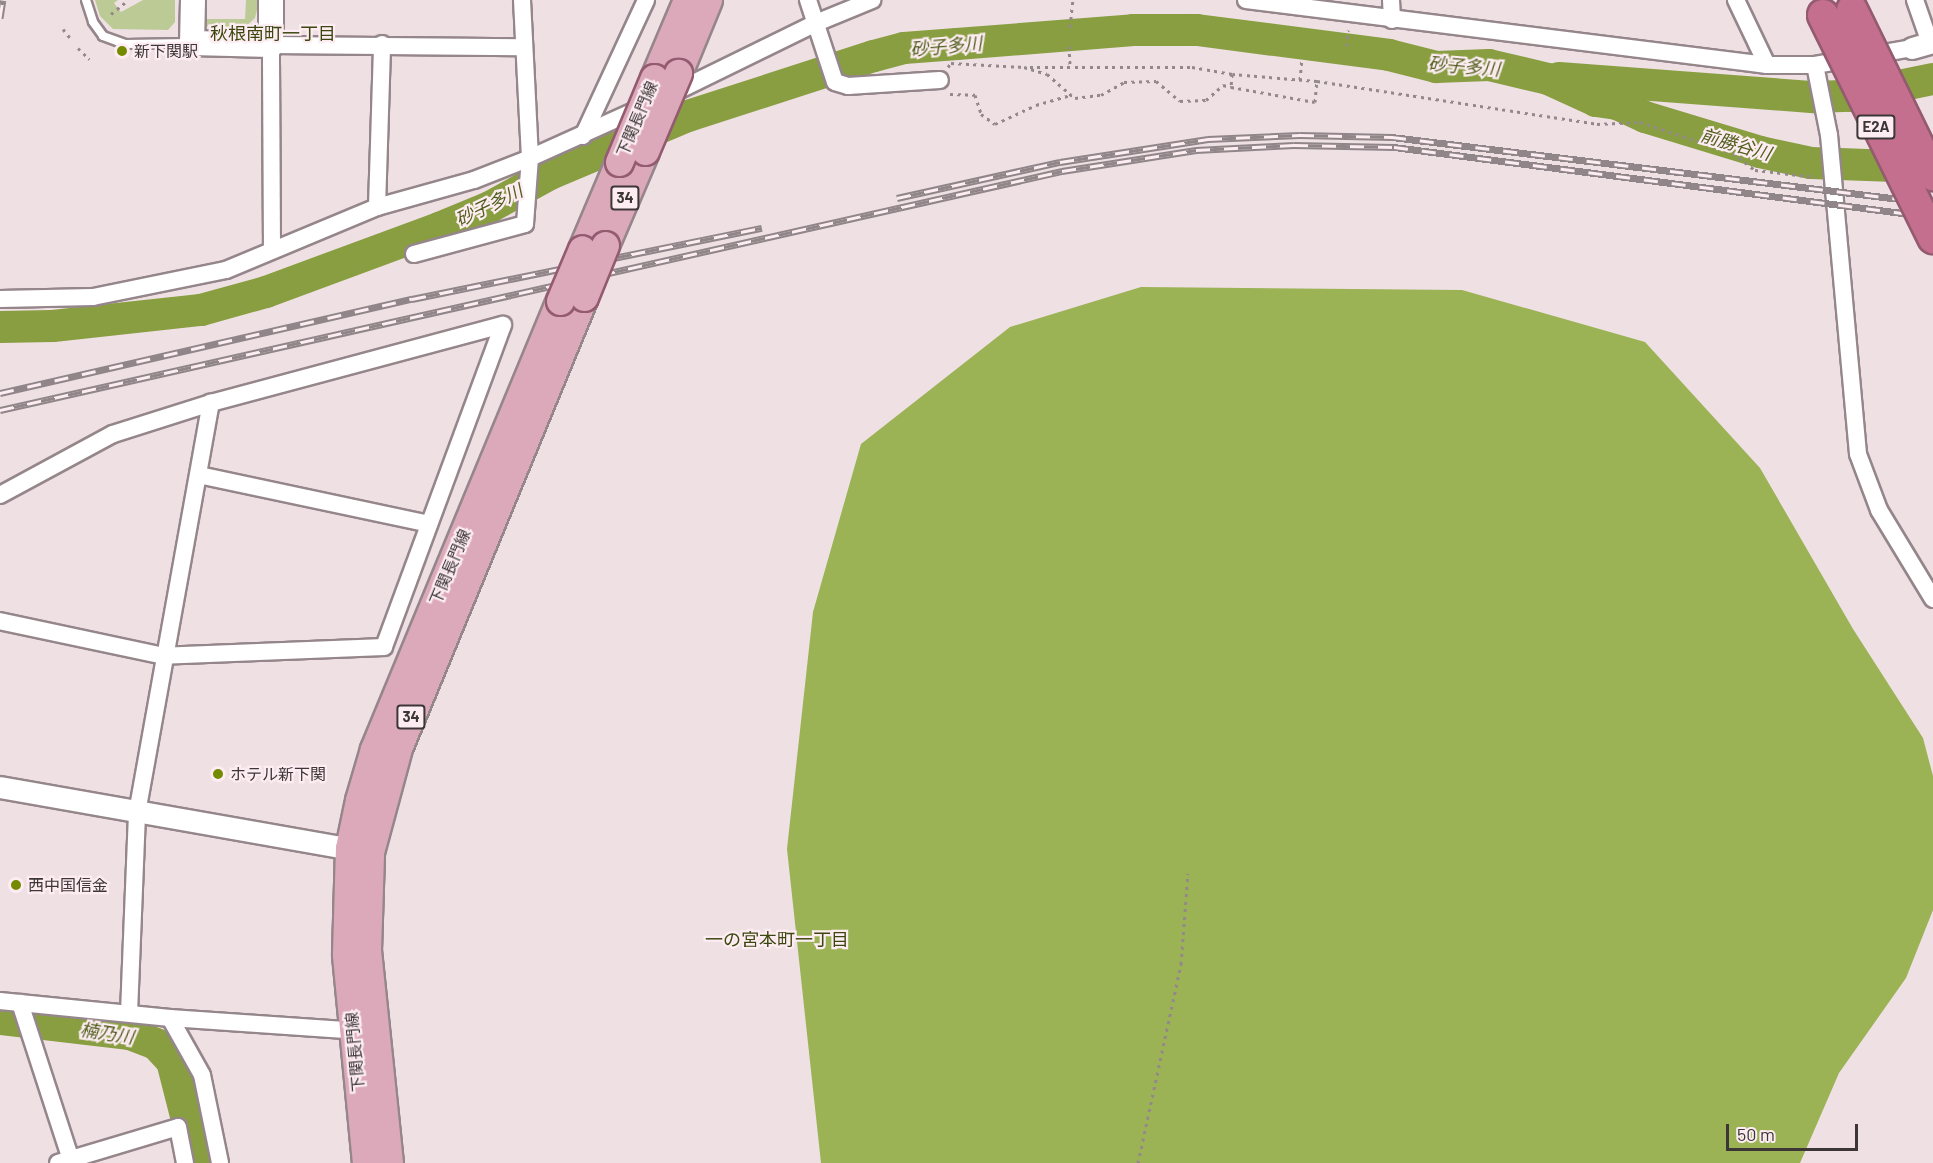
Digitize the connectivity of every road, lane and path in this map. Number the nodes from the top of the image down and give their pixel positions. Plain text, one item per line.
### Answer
1 (86, 0) edge
2 (128, 0) edge
3 (193, 0) edge
4 (271, 0) edge
5 (522, 0) edge
6 (646, 0) edge
7 (687, 0) edge
8 (708, 0) edge
9 (808, 0) edge
10 (872, 0) edge
11 (1073, 0) edge
12 (1246, 0) edge
13 (1391, 0) edge
14 (1736, 0) edge
15 (1915, 0) edge
16 (1852, 10) dead end
17 (111, 14) dead end
18 (1823, 15) dead end
19 (1348, 20) dead end
20 (1392, 20) junction
21 (816, 23) junction
22 (1070, 27) dead end
23 (63, 28) dead end
24 (71, 39) dead end
25 (192, 43) junction
26 (382, 44) junction
27 (1925, 44) edge
28 (271, 45) junction
29 (1069, 45) dead end
30 (1347, 46) dead end
31 (521, 47) junction
32 (78, 48) dead end
33 (1302, 58) dead end
34 (89, 59) dead end
35 (1767, 65) junction
36 (1026, 67) junction
37 (1070, 67) junction
38 (1817, 72) junction
39 (1232, 74) junction
40 (666, 76) junction
41 (940, 80) junction
42 (1300, 80) junction
43 (1317, 81) junction
44 (1232, 87) junction
45 (1072, 95) junction
46 (583, 136) junction
47 (528, 164) junction
48 (1933, 175) edge
49 (1827, 176) junction
50 (377, 207) junction
51 (1933, 238) edge
52 (594, 247) junction
53 (272, 250) junction
54 (414, 254) dead end
55 (0, 299) edge
56 (211, 403) junction
57 (199, 475) junction
58 (0, 495) edge
59 (429, 524) junction
60 (1933, 599) edge
61 (0, 621) edge
62 (164, 656) junction
63 (0, 788) edge
64 (137, 813) junction
65 (359, 850) junction
66 (1188, 873) dead end
67 (0, 1001) edge
68 (20, 1003) junction
69 (129, 1013) junction
70 (170, 1018) junction
71 (365, 1031) junction
72 (67, 1162) edge
73 (185, 1163) edge
74 (220, 1163) edge
75 (366, 1163) edge
76 (389, 1163) edge
77 (1138, 1163) edge

1 - 25 lane
2 - 17 path
3 - 25 main road
4 - 28 main road
5 - 31 street
6 - 46 street
7 - 40 main road, 下関長門線 / 34
8 - 40 main road, 下関長門線 / 34
9 - 21 street
10 - 21 street
11 - 22 path
12 - 20 street
13 - 20 street
14 - 35 street
15 - 27 street
16 - 48 highway, E2A, bridge
18 - 51 highway, E2A, bridge
19 - 30 path
20 - 35 street
21 - 41 street
21 - 46 street
23 - 24 path
25 - 28 main road
26 - 28 street
26 - 31 street
26 - 50 street
27 - 38 street
28 - 53 street
29 - 37 path
31 - 47 street
32 - 34 path
33 - 42 path
35 - 38 street
36 - 37 path
36 - 41 path
36 - 45 path
37 - 39 path
38 - 49 street
39 - 42 path
39 - 44 path
40 - 52 main road, 下関長門線 / 34, bridge
40 - 52 main road, 下関長門線 / 34, bridge
41 - 45 path
42 - 43 path
43 - 44 path
43 - 49 path
44 - 45 path
46 - 47 street
47 - 50 street
47 - 54 street
49 - 60 street
50 - 53 street
52 - 65 main road, 下関長門線 / 34, bridge
53 - 55 street
56 - 57 street
56 - 58 street
56 - 59 street
57 - 59 street
57 - 62 street
59 - 62 street
61 - 62 street
62 - 64 street
63 - 64 street
64 - 65 street
64 - 69 street
65 - 71 main road, 下関長門線 / 34
66 - 77 path
67 - 68 street
68 - 69 street
68 - 72 street
69 - 70 street
70 - 71 street
70 - 74 street
71 - 75 main road, 下関長門線 / 34
71 - 76 main road, 下関長門線 / 34
72 - 73 street

